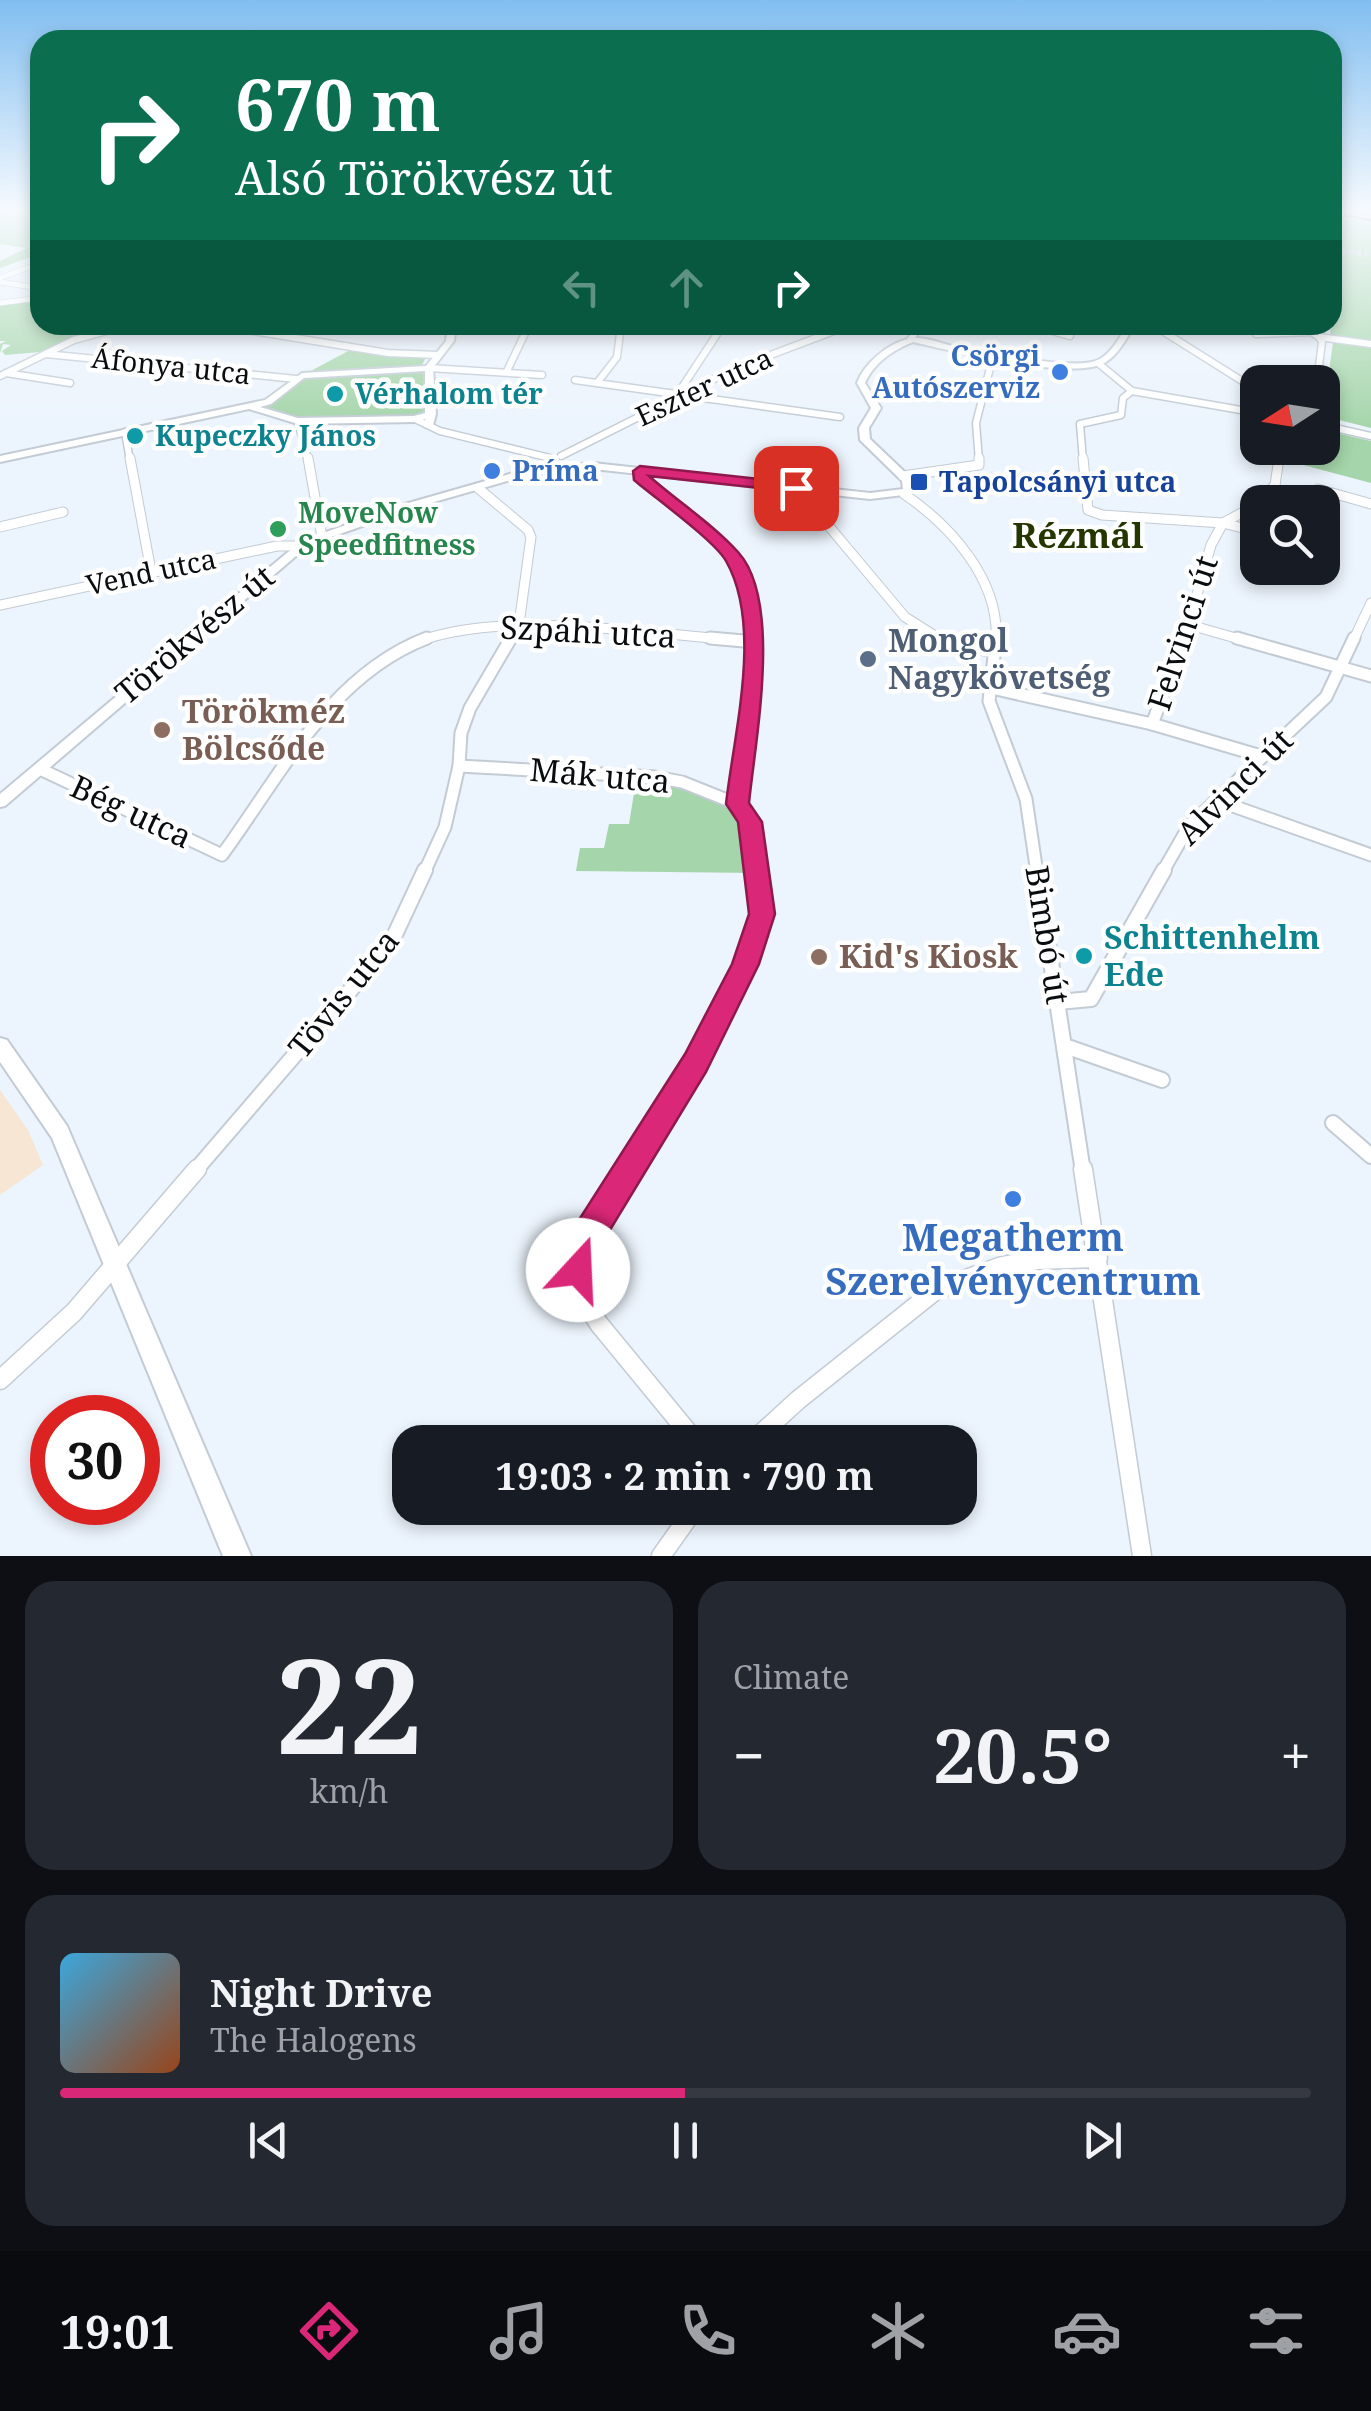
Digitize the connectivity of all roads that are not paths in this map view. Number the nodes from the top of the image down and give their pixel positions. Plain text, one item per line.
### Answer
1 (30, 299) edge
2 (0, 303) edge
3 (90, 335) edge
4 (277, 335) edge
5 (451, 335) edge
6 (524, 335) edge
7 (621, 335) edge
8 (716, 335) edge
9 (823, 335) edge
10 (916, 335) edge
11 (1067, 335) edge
12 (1124, 335) edge
13 (1169, 335) edge
14 (1316, 335) edge
15 (1321, 335) edge
16 (1070, 336) dead end
17 (914, 342) junction
18 (1371, 344) edge
19 (46, 354) junction
20 (985, 354) junction
21 (438, 355) junction
22 (1098, 363) junction
23 (1319, 365) edge
24 (430, 368) junction
25 (507, 371) junction
26 (3, 375) edge
27 (542, 375) dead end
28 (296, 379) junction
29 (1240, 379) edge
30 (574, 380) dead end
31 (70, 383) dead end
32 (597, 383) junction
33 (1132, 391) junction
34 (677, 395) junction
35 (267, 405) junction
36 (1240, 410) edge
37 (840, 417) dead end
38 (431, 420) junction
39 (298, 421) junction
40 (1340, 428) edge
41 (125, 432) junction
42 (1371, 434) edge
43 (0, 459) edge
44 (557, 462) junction
45 (640, 471) junction
46 (903, 476) junction
47 (478, 488) junction
48 (796, 488) junction
49 (904, 494) junction
50 (1340, 496) edge
51 (1371, 504) edge
52 (63, 512) dead end
53 (1240, 514) edge
54 (1224, 523) junction
55 (0, 527) edge
56 (1240, 527) edge
57 (322, 537) junction
58 (303, 546) junction
59 (152, 571) junction
60 (1371, 603) edge
61 (0, 606) edge
62 (519, 624) junction
63 (1190, 625) junction
64 (755, 642) junction
65 (992, 651) junction
66 (1342, 666) junction
67 (1371, 676) edge
68 (987, 687) junction
69 (1152, 724) junction
70 (1261, 756) junction
71 (458, 766) junction
72 (40, 769) junction
73 (1216, 800) junction
74 (0, 802) edge
75 (738, 804) junction
76 (1371, 854) edge
77 (222, 855) joint
78 (1058, 1002) junction
79 (0, 1046) edge
80 (1065, 1046) junction
81 (1162, 1080) dead end
82 (1333, 1123) dead end
83 (1371, 1156) edge
84 (1098, 1258) junction
85 (114, 1266) junction
86 (0, 1380) edge
87 (682, 1425) edge
88 (771, 1425) edge
89 (683, 1525) edge
90 (237, 1556) edge
91 (661, 1556) edge
92 (1142, 1556) edge

1 - 2 street
3 - 19 street
4 - 21 street
5 - 21 street
6 - 25 street
7 - 32 street
8 - 34 street
9 - 34 street, Eszter utca
10 - 17 street
11 - 16 street
12 - 22 street
13 - 29 street
14 - 23 street
15 - 18 street
17 - 20 street
17 - 46 street
19 - 26 street
19 - 28 street, Áfonya utca
20 - 22 street
20 - 46 street
21 - 24 street
22 - 33 street
24 - 25 street
24 - 28 street
24 - 38 street
25 - 27 street
26 - 31 street
28 - 35 street
30 - 32 street
32 - 34 street
33 - 36 street
33 - 54 street
34 - 37 street
34 - 44 street, Eszter utca
35 - 39 street
35 - 41 street
38 - 39 street
38 - 44 street
39 - 57 street
40 - 42 street
41 - 43 street
41 - 59 street
44 - 45 street, Törökvész út
44 - 47 street, Törökvész út
45 - 48 street, Törökvész út
45 - 64 street
46 - 49 street
47 - 57 street, Törökvész út
47 - 62 street, Tövis utca
48 - 49 street, Törökvész út
48 - 65 street
49 - 65 street, Bimbó út
50 - 51 street
52 - 55 street
53 - 54 street, Felvinci út
54 - 56 street
54 - 63 street, Felvinci út
57 - 58 street, Törökvész út
58 - 59 street, Vend utca
58 - 72 street, Törökvész út
59 - 61 street, Vend utca
60 - 66 street, Alvinci út
62 - 64 street, Szpáhi utca
62 - 71 street, Tövis utca
62 - 77 street, Szpáhi utca
63 - 66 street
63 - 69 street, Felvinci út
64 - 75 street
65 - 68 street, Bimbó út
66 - 67 street
66 - 70 street, Alvinci út
68 - 69 street
68 - 78 street, Bimbó út
69 - 70 street
70 - 73 street, Alvinci út
71 - 75 street, Mák utca
71 - 85 street, Tövis utca
72 - 74 street, Törökvész út
72 - 77 street, Bég utca
73 - 76 street
73 - 78 street, Alvinci út
75 - 87 street
78 - 80 street, Bimbó út
79 - 85 street
80 - 81 street
80 - 84 street, Bimbó út
82 - 83 street
84 - 88 street
84 - 92 street, Bimbó út
85 - 86 street, Tövis utca
85 - 90 street
89 - 91 street

